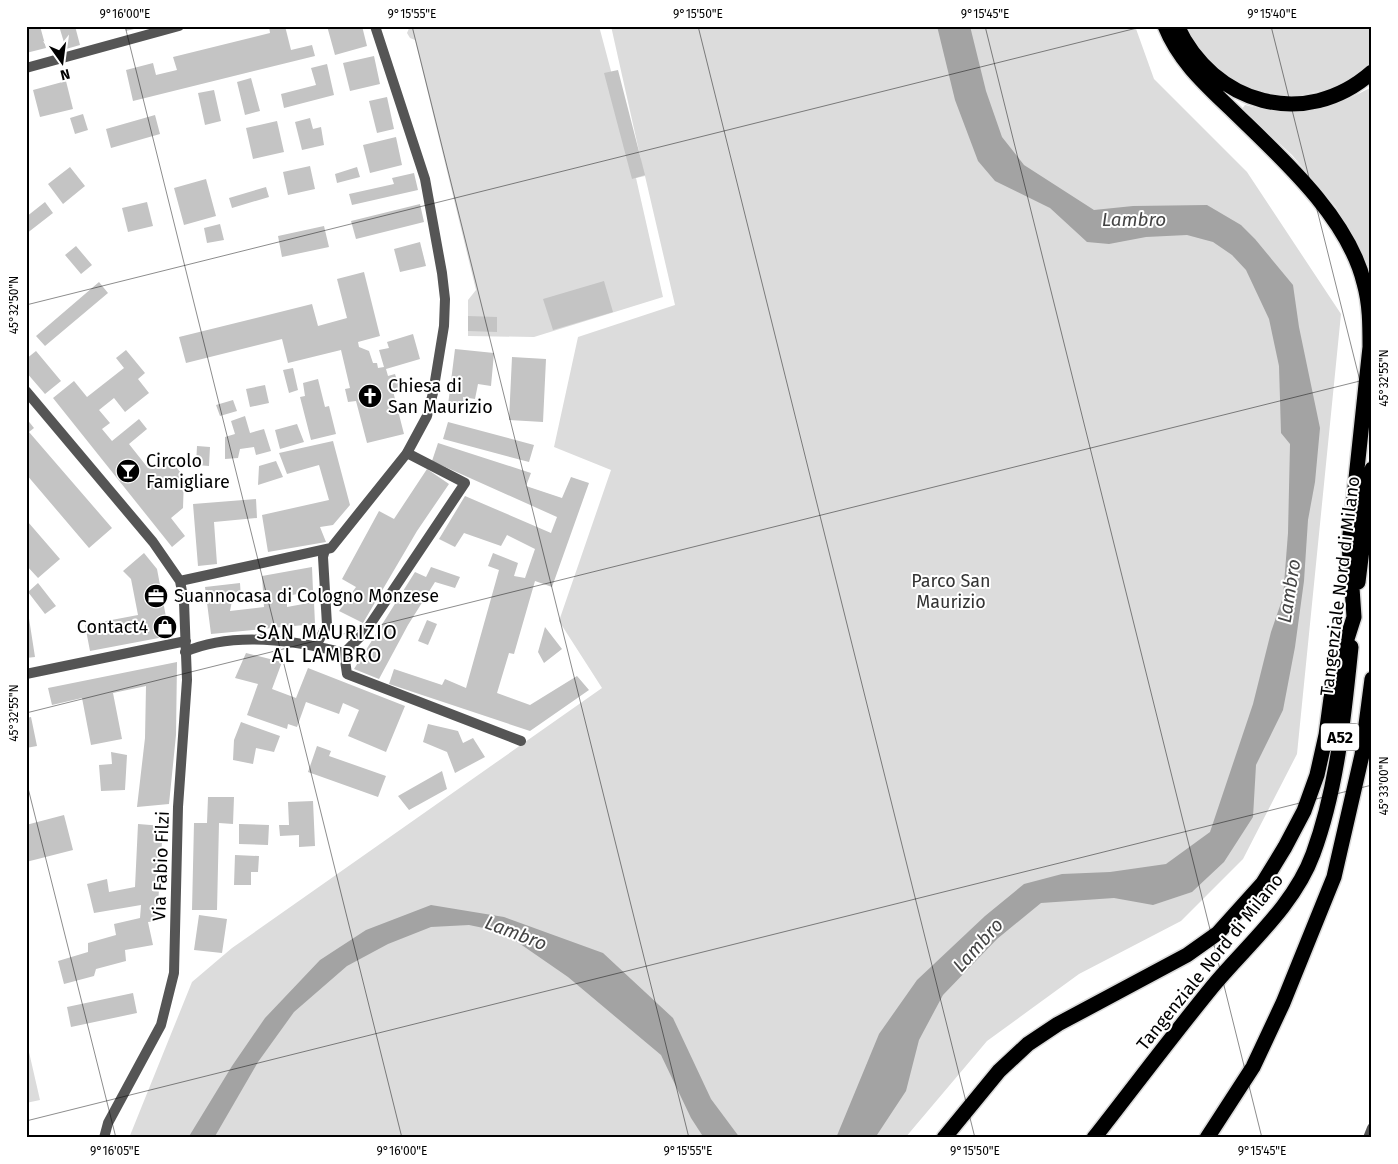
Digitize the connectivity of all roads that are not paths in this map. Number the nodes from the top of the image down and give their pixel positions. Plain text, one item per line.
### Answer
1 (179, 26) edge
2 (375, 26) edge
3 (1166, 26) edge
4 (1177, 26) edge
5 (26, 68) edge
6 (1372, 72) edge
7 (26, 391) edge
8 (407, 453) junction
9 (1372, 469) edge
10 (325, 550) junction
11 (180, 581) junction
12 (1354, 617) junction
13 (316, 646) junction
14 (185, 647) junction
15 (344, 652) junction
16 (26, 674) edge
17 (1372, 679) edge
18 (521, 741) dead end
19 (1372, 1128) edge
20 (104, 1138) edge
21 (944, 1138) edge
22 (1094, 1138) edge
23 (1207, 1138) edge
24 (1368, 1138) edge

1 - 5 street
2 - 8 street
3 - 12 highway
4 - 6 highway
7 - 11 street
8 - 10 street
8 - 15 street
9 - 12 highway, Tangenziale Nord di Milano / A52
10 - 11 street
10 - 13 street
11 - 14 street, Via Fabio Filzi
12 - 21 highway
12 - 22 highway, Tangenziale Nord di Milano / A52
13 - 14 street
13 - 15 street
14 - 16 street
14 - 20 street, Via Fabio Filzi
15 - 18 street
17 - 23 highway, A52
19 - 24 street

